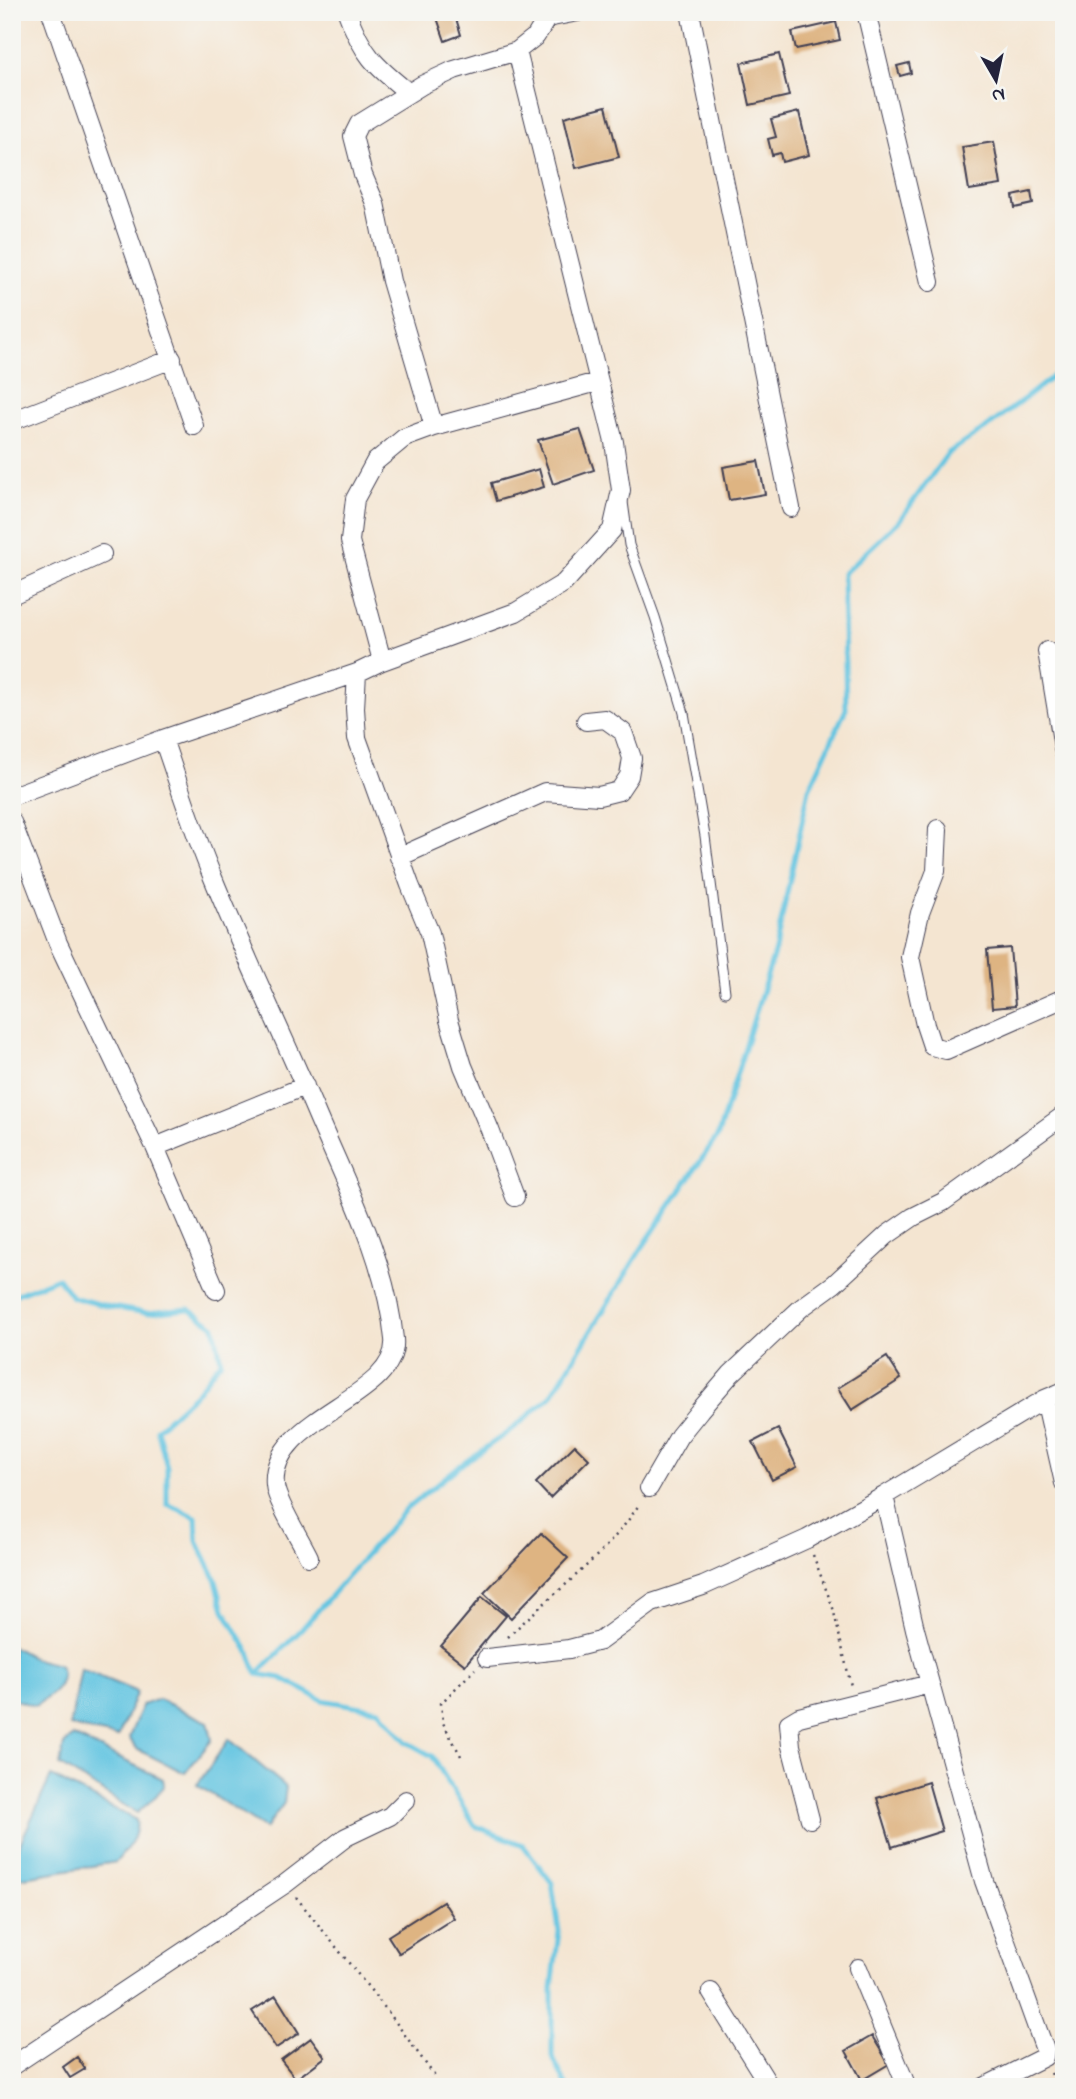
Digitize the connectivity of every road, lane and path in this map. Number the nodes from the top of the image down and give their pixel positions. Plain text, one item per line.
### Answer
1 (51, 12) edge
2 (347, 12) edge
3 (578, 12) edge
4 (690, 12) edge
5 (866, 12) edge
6 (546, 15) edge
7 (517, 51) junction
8 (410, 93) junction
9 (929, 282) dead end
10 (172, 359) junction
11 (597, 382) junction
12 (12, 421) edge
13 (194, 426) dead end
14 (434, 427) junction
15 (621, 490) junction
16 (791, 508) dead end
17 (102, 554) dead end
18 (12, 595) edge
19 (1047, 652) dead end
20 (382, 661) junction
21 (357, 673) junction
22 (586, 721) dead end
23 (163, 739) junction
24 (1064, 753) edge
25 (17, 794) edge
26 (13, 823) edge
27 (938, 829) dead end
28 (399, 857) junction
29 (725, 992) dead end
30 (1064, 998) edge
31 (305, 1086) junction
32 (1064, 1115) edge
33 (155, 1147) junction
34 (515, 1198) dead end
35 (216, 1290) dead end
36 (1064, 1391) edge
37 (1045, 1399) junction
38 (1064, 1483) edge
39 (649, 1488) joint
40 (884, 1496) junction
41 (807, 1539) junction
42 (309, 1556) dead end
43 (486, 1658) junction
44 (930, 1684) junction
45 (855, 1703) junction
46 (461, 1756) dead end
47 (406, 1800) dead end
48 (810, 1819) dead end
49 (285, 1884) junction
50 (858, 1968) dead end
51 (711, 1992) dead end
52 (12, 2066) edge
53 (432, 2087) edge
54 (770, 2087) edge
55 (906, 2087) edge
56 (984, 2087) edge

1 - 10 street
2 - 8 street
3 - 6 street
4 - 16 street
5 - 9 street
6 - 7 street
7 - 8 street
7 - 11 street
8 - 14 street
10 - 12 street
10 - 13 street
11 - 14 street
11 - 15 street
14 - 20 street
15 - 20 street
15 - 29 lane
17 - 18 street
19 - 24 street
20 - 21 street
21 - 23 street
21 - 28 street
22 - 28 street
23 - 25 street
23 - 31 street
25 - 26 street
26 - 33 street
27 - 30 street
28 - 34 street
31 - 33 street
31 - 42 street
32 - 39 street
33 - 35 street
36 - 37 street
37 - 38 street
37 - 40 street
39 - 43 path
40 - 41 street
40 - 44 street
41 - 43 street
41 - 45 path
43 - 46 path
44 - 45 street
44 - 56 street
45 - 48 street
47 - 49 street
49 - 52 street
49 - 53 path
50 - 55 street
51 - 54 street

